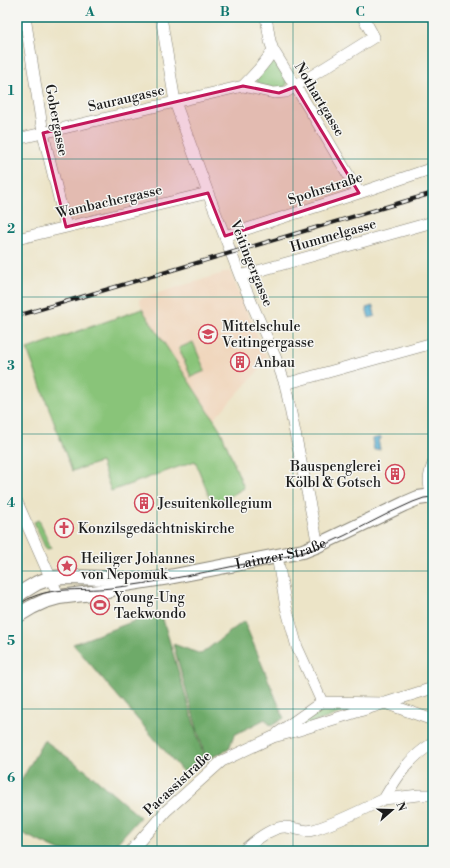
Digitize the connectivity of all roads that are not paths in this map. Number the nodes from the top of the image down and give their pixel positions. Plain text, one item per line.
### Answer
1 (24, 17) edge
2 (161, 17) edge
3 (266, 17) edge
4 (363, 17) edge
5 (273, 50) junction
6 (243, 86) junction
7 (295, 87) junction
8 (175, 102) junction
9 (43, 133) junction
10 (17, 139) edge
11 (433, 168) edge
12 (208, 193) junction
13 (359, 193) junction
14 (433, 222) edge
15 (66, 227) junction
16 (225, 236) junction
17 (17, 239) edge
18 (240, 276) junction
19 (433, 343) edge
20 (285, 384) junction
21 (433, 464) edge
22 (433, 495) edge
23 (17, 502) edge
24 (318, 545) junction
25 (277, 556) junction
26 (51, 578) junction
27 (119, 585) junction
28 (17, 596) edge
29 (59, 597) junction
30 (17, 616) edge
31 (433, 688) edge
32 (322, 702) junction
33 (385, 703) junction
34 (433, 720) edge
35 (273, 737) junction
36 (433, 743) edge
37 (433, 795) edge
38 (384, 799) junction
39 (131, 851) edge
40 (243, 851) edge

1 - 9 street, Gobergasse
2 - 8 street, Veitingergasse
3 - 5 street, Nothartgasse
4 - 7 street, Sauraugasse
5 - 6 street
5 - 7 street, Nothartgasse
6 - 7 street, Sauraugasse
6 - 8 street, Sauraugasse
7 - 13 street, Nothartgasse
8 - 9 street, Sauraugasse
8 - 12 street, Veitingergasse
9 - 10 street, Sauraugasse
9 - 15 street, Gobergasse
11 - 13 street, Spohrstraße
12 - 15 street, Wambachergasse
12 - 16 street, Veitingergasse
13 - 16 street, Spohrstraße
14 - 18 street, Hummelgasse
15 - 17 street, Wambachergasse
16 - 18 street, Veitingergasse
18 - 20 street, Veitingergasse
19 - 20 street
20 - 24 street, Veitingergasse
21 - 22 street
22 - 24 main road, Lainzer Straße
23 - 26 street
24 - 25 main road, Lainzer Straße
25 - 27 main road, Lainzer Straße
25 - 32 street
26 - 27 main road
26 - 28 main road
26 - 29 street
27 - 29 main road, Lainzer Straße
29 - 30 main road, Lainzer Straße
31 - 33 street, Pacassistraße
32 - 33 street, Pacassistraße
32 - 35 street, Pacassistraße
33 - 34 street
33 - 35 street, Pacassistraße
35 - 39 street, Pacassistraße
36 - 38 street
37 - 38 street
38 - 40 street

